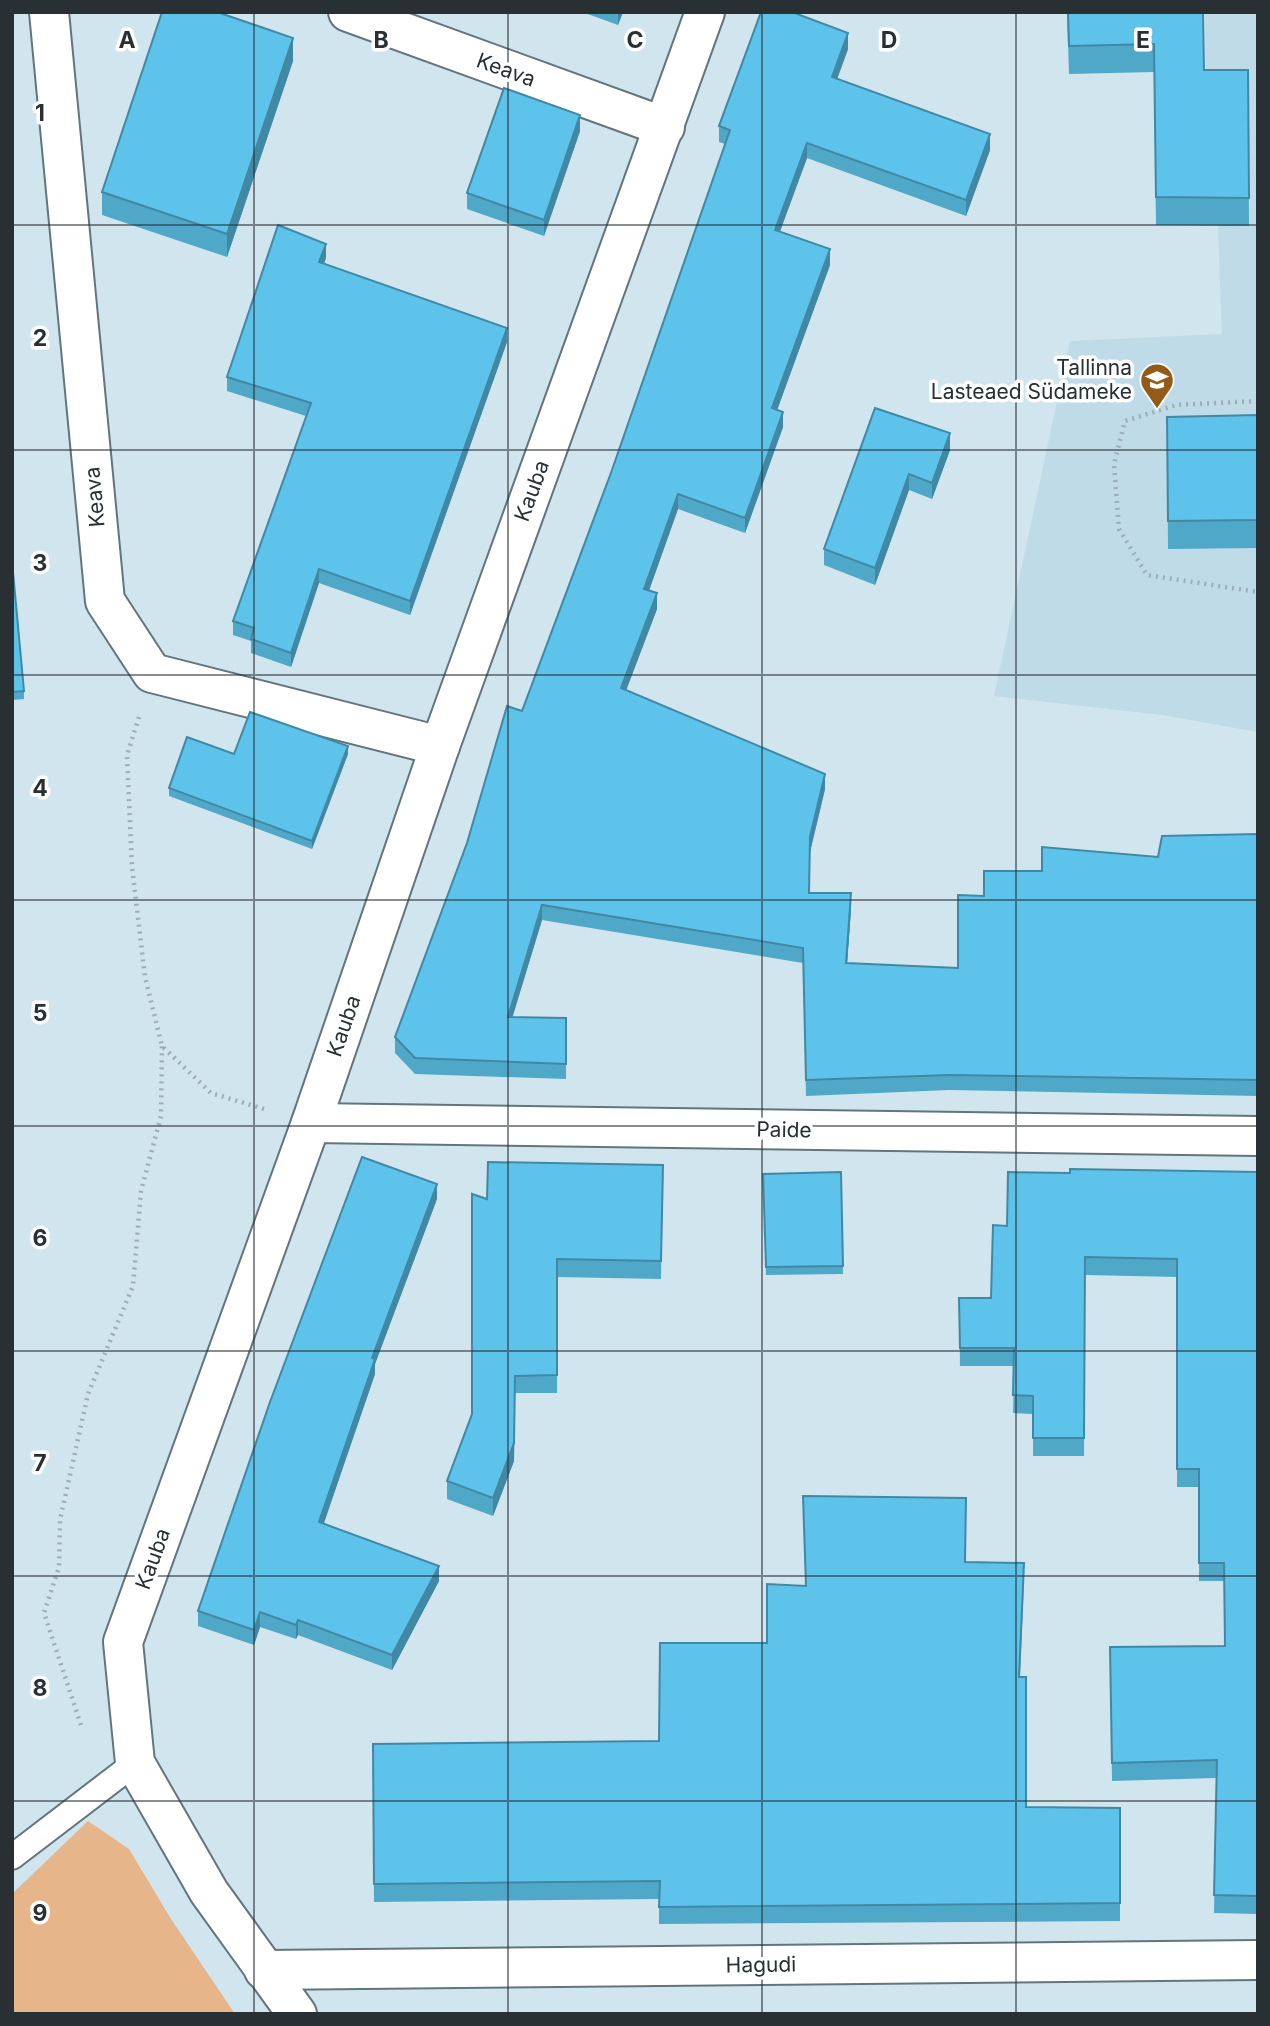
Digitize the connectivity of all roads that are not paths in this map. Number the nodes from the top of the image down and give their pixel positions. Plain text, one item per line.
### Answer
1 (49, 12) edge
2 (348, 12) edge
3 (705, 12) edge
4 (665, 127) junction
5 (440, 746) junction
6 (311, 1123) junction
7 (1258, 1136) edge
8 (135, 1763) junction
9 (12, 1857) edge
10 (1258, 1960) edge
11 (264, 1970) junction
12 (298, 2014) edge

1 - 5 street, Keava
2 - 4 street, Keava
3 - 4 street, Kauba
4 - 5 street, Kauba
5 - 6 street, Kauba
6 - 7 street, Paide
6 - 8 street, Kauba
8 - 9 lane
8 - 11 street, Kauba
10 - 11 street, Hagudi
11 - 12 street, Kauba

